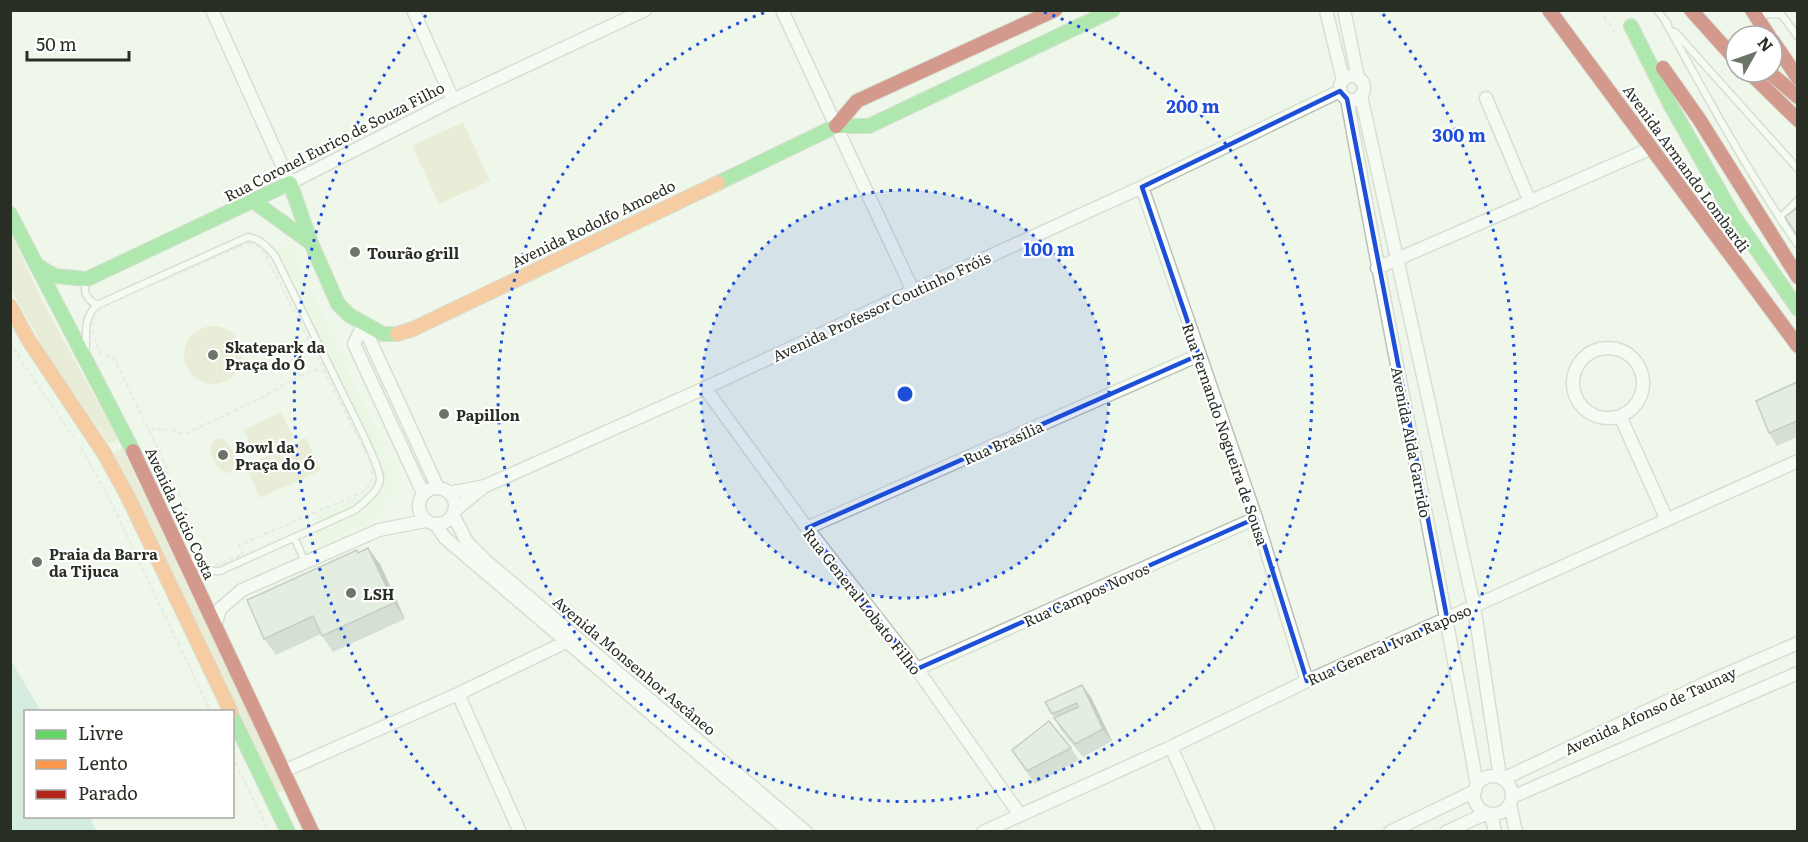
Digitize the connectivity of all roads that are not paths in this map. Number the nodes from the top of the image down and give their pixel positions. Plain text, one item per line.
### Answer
1 (212, 10) edge
2 (413, 10) edge
3 (645, 10) edge
4 (782, 10) edge
5 (1055, 10) edge
6 (1113, 10) edge
7 (1326, 10) edge
8 (1344, 10) edge
9 (1549, 10) edge
10 (1657, 10) edge
11 (1690, 10) edge
12 (1699, 10) edge
13 (1781, 12) edge
14 (1754, 13) edge
15 (1665, 21) junction
16 (1724, 32) edge
17 (1797, 37) edge
18 (1724, 47) edge
19 (1784, 58) edge
20 (1358, 78) junction
21 (1797, 78) edge
22 (1761, 84) edge
23 (1782, 84) edge
24 (1343, 90) junction
25 (1361, 96) junction
26 (1797, 97) edge
27 (1486, 98) dead end
28 (453, 100) junction
29 (1797, 120) edge
30 (836, 126) junction
31 (1652, 148) junction
32 (1797, 169) edge
33 (290, 183) junction
34 (1142, 187) junction
35 (1797, 200) edge
36 (253, 201) junction
37 (1530, 202) junction
38 (10, 214) edge
39 (1782, 222) junction
40 (311, 243) junction
41 (1797, 245) edge
42 (1399, 259) junction
43 (36, 265) junction
44 (1377, 268) junction
45 (1797, 277) edge
46 (87, 279) junction
47 (913, 291) junction
48 (97, 305) junction
49 (10, 306) edge
50 (1797, 309) edge
51 (363, 325) junction
52 (1797, 346) edge
53 (1199, 355) junction
54 (86, 356) junction
55 (705, 388) junction
56 (1620, 416) junction
57 (1797, 461) edge
58 (485, 486) junction
59 (443, 490) junction
60 (423, 493) junction
61 (453, 513) junction
62 (1256, 518) junction
63 (1667, 520) junction
64 (431, 523) junction
65 (807, 528) junction
66 (294, 537) junction
67 (181, 552) junction
68 (305, 562) junction
69 (1474, 606) junction
70 (1447, 618) junction
71 (215, 626) junction
72 (571, 639) junction
73 (1797, 643) edge
74 (917, 669) junction
75 (1797, 673) edge
76 (1307, 681) junction
77 (458, 694) junction
78 (231, 710) edge
79 (234, 717) edge
80 (1171, 747) junction
81 (284, 771) junction
82 (1501, 778) junction
83 (1476, 788) junction
84 (1511, 800) junction
85 (1489, 813) junction
86 (1020, 815) junction
87 (288, 831) edge
88 (312, 831) edge
89 (520, 831) edge
90 (790, 831) edge
91 (806, 831) edge
92 (983, 831) edge
93 (1209, 831) edge
94 (1390, 831) edge
95 (1446, 831) edge
96 (1495, 831) edge
97 (1516, 831) edge

1 - 33 street
2 - 28 street
3 - 28 street, Rua Coronel Eurico de Souza Filho
4 - 30 street
5 - 30 main road, Avenida Rodolfo Amoedo
6 - 30 main road, Avenida Rodolfo Amoedo
7 - 24 street, Avenida Alda Garrido
8 - 20 street
9 - 31 main road, Avenida Armando Lombardi
10 - 15 lane
11 - 18 main road
12 - 16 main road
13 - 14 lane
13 - 17 lane
15 - 32 lane
15 - 39 lane
19 - 21 main road
20 - 24 street
20 - 25 street, Avenida Alda Garrido
22 - 29 main road
23 - 26 main road
24 - 25 street
24 - 34 street, Avenida Professor Coutinho Fróis
24 - 44 street, Avenida Alda Garrido
25 - 42 street, Avenida Alda Garrido
27 - 37 street
28 - 33 street, Rua Coronel Eurico de Souza Filho
30 - 47 street
30 - 51 main road, Avenida Rodolfo Amoedo
31 - 37 street
31 - 52 main road, Avenida Armando Lombardi
33 - 36 main road, Rua Coronel Eurico de Souza Filho
33 - 40 main road
34 - 47 street, Avenida Professor Coutinho Fróis
34 - 53 street, Rua Fernando Nogueira de Sousa
35 - 39 lane
36 - 40 main road
36 - 46 main road, Rua Coronel Eurico de Souza Filho
37 - 42 street
38 - 43 main road, Avenida Lúcio Costa
39 - 41 lane
40 - 51 main road
42 - 44 street
42 - 69 street, Avenida Alda Garrido
43 - 46 main road
43 - 54 main road, Avenida Lúcio Costa
44 - 70 street, Avenida Alda Garrido
45 - 50 main road, Avenida Armando Lombardi
46 - 48 lane
47 - 55 street, Avenida Professor Coutinho Fróis
48 - 54 lane
48 - 66 lane
49 - 78 main road
51 - 59 street
51 - 60 street
53 - 62 street, Rua Fernando Nogueira de Sousa
53 - 65 street, Rua Brasília
54 - 67 main road, Avenida Lúcio Costa
55 - 58 street, Avenida Professor Coutinho Fróis
55 - 65 street, Rua General Lobato Filho
56 - 56 street
56 - 63 street
57 - 63 street, Rua General Ivan Raposo
58 - 59 street, Avenida Professor Coutinho Fróis
58 - 61 street, Avenida Professor Coutinho Fróis
59 - 60 street
59 - 61 street
60 - 64 street
61 - 64 street
61 - 72 street, Avenida Monsenhor Ascâneo
62 - 74 street, Rua Campos Novos
62 - 76 street, Rua Fernando Nogueira de Sousa
63 - 69 street, Rua General Ivan Raposo
64 - 68 street
64 - 72 street, Avenida Monsenhor Ascâneo
65 - 74 street, Rua General Lobato Filho
66 - 67 lane
66 - 68 lane
67 - 71 main road, Avenida Lúcio Costa
68 - 71 street
69 - 70 street, Rua General Ivan Raposo
69 - 82 street, Avenida Alda Garrido
70 - 76 street, Rua General Ivan Raposo
70 - 83 street, Avenida Alda Garrido
71 - 81 main road, Avenida Lúcio Costa
72 - 77 street
72 - 90 street, Avenida Monsenhor Ascâneo
72 - 91 street, Avenida Monsenhor Ascâneo
73 - 82 street, Avenida Afonso de Taunay
74 - 86 street, Rua General Lobato Filho
75 - 84 street, Avenida Afonso de Taunay
76 - 80 street, Rua General Ivan Raposo
77 - 81 street
77 - 89 street
79 - 87 main road
80 - 86 street, Rua General Ivan Raposo
80 - 93 street
81 - 88 main road, Avenida Lúcio Costa
82 - 83 street
82 - 84 street
83 - 85 street
83 - 94 street
84 - 85 street
84 - 97 street
85 - 95 street
85 - 96 street
86 - 92 street, Rua General Ivan Raposo

